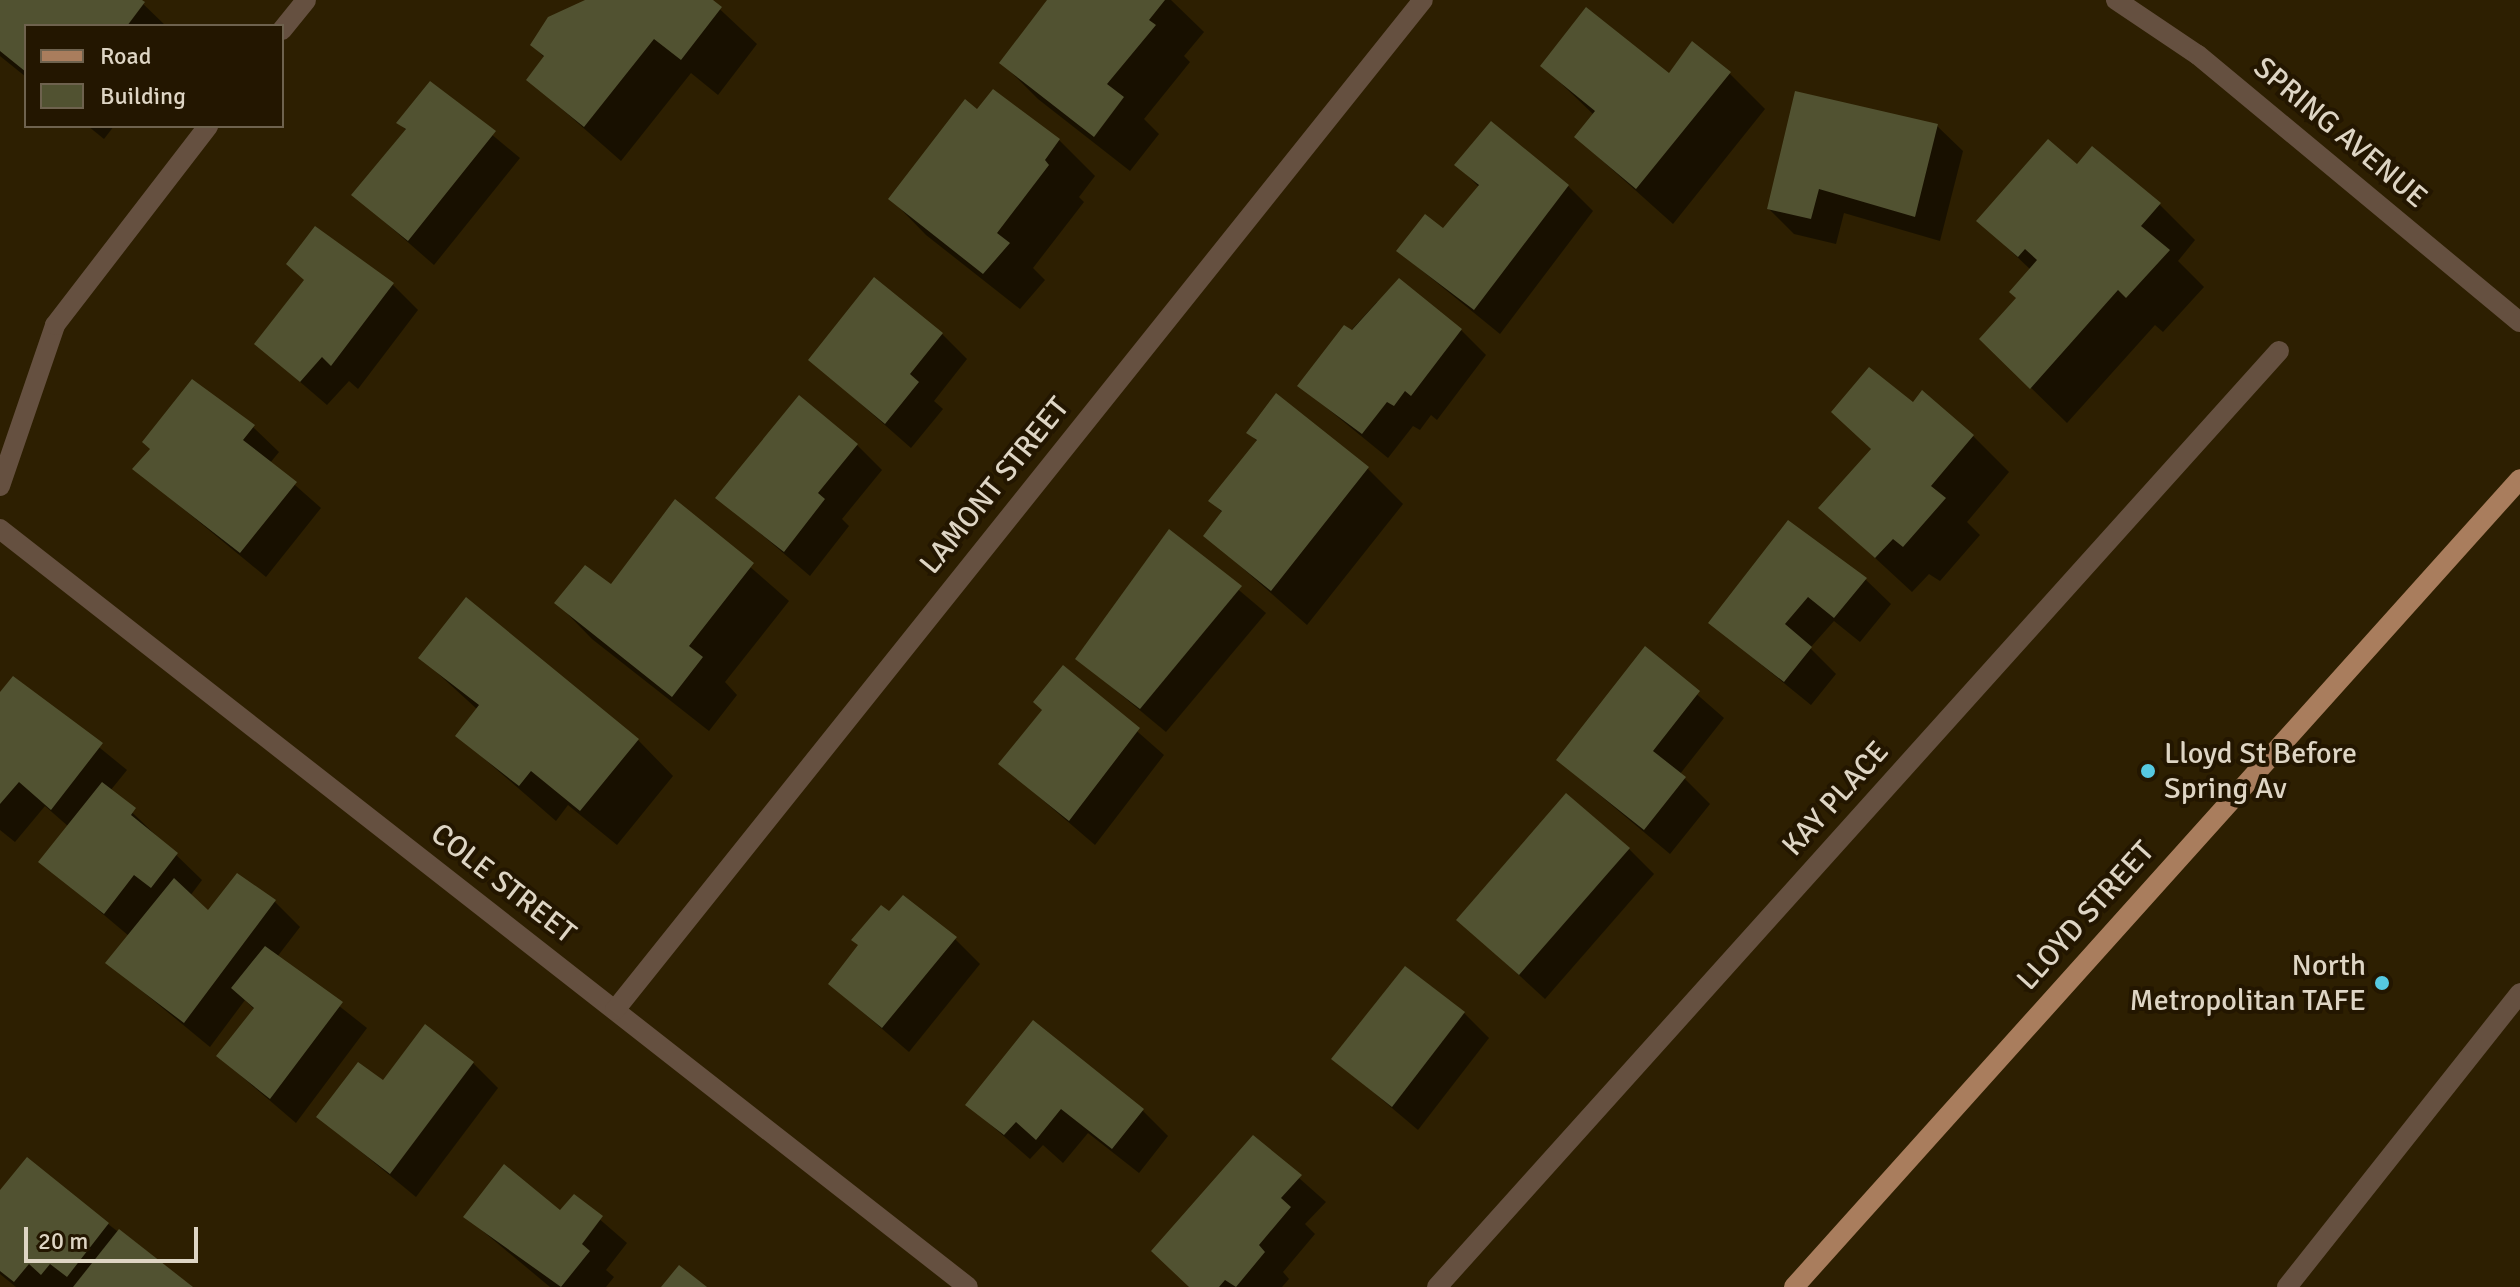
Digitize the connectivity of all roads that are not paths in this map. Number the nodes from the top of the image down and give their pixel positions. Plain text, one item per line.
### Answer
1 (306, 0) edge
2 (1423, 0) edge
3 (2116, 0) edge
4 (284, 28) edge
5 (206, 128) edge
6 (2520, 322) edge
7 (2279, 351) dead end
8 (2520, 479) edge
9 (0, 486) edge
10 (0, 529) edge
11 (2520, 993) edge
12 (615, 1010) junction
13 (968, 1287) edge
14 (1437, 1287) edge
15 (1794, 1287) edge
16 (2287, 1287) edge

1 - 4 street
2 - 12 street, LAMONT STREET
3 - 6 street, SPRING AVENUE
5 - 9 street
7 - 14 street, KAY PLACE
8 - 15 main road, LLOYD STREET
10 - 12 street, COLE STREET
11 - 16 street
12 - 13 street, COLE STREET

